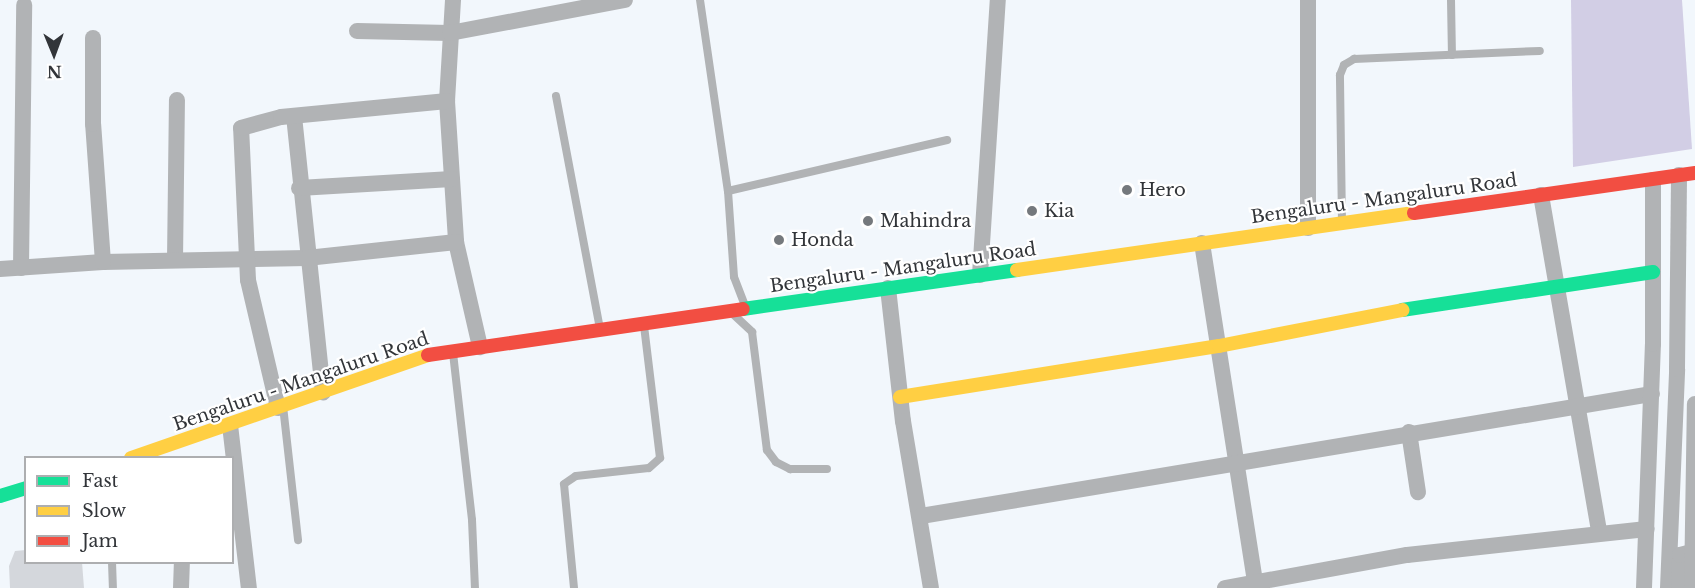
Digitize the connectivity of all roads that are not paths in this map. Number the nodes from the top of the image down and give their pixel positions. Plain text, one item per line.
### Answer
1 (453, 0) edge
2 (625, 0) edge
3 (700, 0) edge
4 (998, 0) edge
5 (1308, 0) edge
6 (1451, 0) edge
7 (24, 5) dead end
8 (357, 31) dead end
9 (450, 33) junction
10 (93, 38) dead end
11 (1540, 51) dead end
12 (1452, 55) junction
13 (556, 96) dead end
14 (177, 100) dead end
15 (447, 101) junction
16 (294, 116) junction
17 (947, 140) dead end
18 (1687, 174) edge
19 (452, 179) junction
20 (1653, 180) junction
21 (299, 188) junction
22 (728, 191) junction
23 (1541, 195) junction
24 (1341, 223) junction
25 (1308, 228) junction
26 (456, 242) junction
27 (1202, 243) junction
28 (307, 258) junction
29 (175, 260) junction
30 (248, 261) junction
31 (103, 262) junction
32 (21, 268) junction
33 (0, 269) edge
34 (1653, 272) junction
35 (980, 275) junction
36 (888, 288) junction
37 (1558, 288) junction
38 (746, 309) junction
39 (728, 311) junction
40 (644, 323) junction
41 (600, 330) junction
42 (1219, 346) junction
43 (480, 347) junction
44 (452, 351) junction
45 (323, 392) junction
46 (1652, 394) junction
47 (900, 397) junction
48 (1695, 404) edge
49 (1578, 405) junction
50 (280, 407) junction
51 (230, 425) junction
52 (1409, 432) junction
53 (174, 451) edge
54 (143, 456) edge
55 (234, 456) edge
56 (234, 459) edge
57 (1237, 462) junction
58 (1694, 465) edge
59 (827, 469) dead end
60 (24, 489) edge
61 (1418, 492) dead end
62 (0, 496) edge
63 (921, 516) junction
64 (1647, 529) junction
65 (1599, 532) junction
66 (298, 540) dead end
67 (1693, 552) edge
68 (112, 564) edge
69 (182, 564) edge
70 (1256, 586) edge
71 (113, 588) edge
72 (181, 588) edge
73 (249, 588) edge
74 (475, 588) edge
75 (574, 588) edge
76 (931, 588) edge
77 (1225, 588) edge
78 (1644, 588) edge
79 (1668, 588) edge
80 (1679, 588) edge
81 (1692, 588) edge

1 - 9 street
2 - 9 street
3 - 22 lane
4 - 35 street
5 - 25 street
6 - 12 lane
7 - 32 street
8 - 9 street
9 - 15 street
10 - 31 street
11 - 12 lane
12 - 24 lane
13 - 41 lane
14 - 29 street
15 - 16 street
15 - 19 street
16 - 21 street
16 - 30 street
17 - 22 lane
18 - 20 street, Bengaluru - Mangaluru Road
18 - 79 street
19 - 21 street
19 - 26 street
20 - 23 street, Bengaluru - Mangaluru Road
20 - 34 street
21 - 28 street
22 - 38 lane
23 - 24 street, Bengaluru - Mangaluru Road
23 - 37 street
24 - 25 street, Bengaluru - Mangaluru Road
25 - 27 street, Bengaluru - Mangaluru Road
26 - 28 street
26 - 43 street
27 - 35 street, Bengaluru - Mangaluru Road
27 - 42 street
28 - 30 street
28 - 45 street
29 - 30 street
29 - 31 street
30 - 50 street
31 - 32 street
32 - 33 street
34 - 37 street
34 - 46 street
35 - 36 street, Bengaluru - Mangaluru Road
36 - 38 street, Bengaluru - Mangaluru Road
36 - 47 street
37 - 42 street
37 - 49 street
38 - 39 street, Bengaluru - Mangaluru Road
39 - 40 street, Bengaluru - Mangaluru Road
39 - 59 lane
40 - 41 street, Bengaluru - Mangaluru Road
40 - 75 lane
41 - 43 street, Bengaluru - Mangaluru Road
42 - 47 street
42 - 57 street
43 - 44 street, Bengaluru - Mangaluru Road
44 - 45 street, Bengaluru - Mangaluru Road
44 - 74 lane
45 - 50 street, Bengaluru - Mangaluru Road
46 - 49 street
46 - 64 street
47 - 63 street
48 - 58 street
49 - 52 street
49 - 65 street
50 - 51 street, Bengaluru - Mangaluru Road
50 - 66 lane
51 - 53 street, Bengaluru - Mangaluru Road
51 - 55 street
52 - 57 street
52 - 61 street
53 - 54 street, Bengaluru - Mangaluru Road
56 - 73 street
57 - 63 street
57 - 70 street
58 - 67 street
60 - 62 street
63 - 76 street
64 - 65 street
64 - 78 street
65 - 70 street
67 - 80 street
67 - 81 street
68 - 71 lane
69 - 72 street
70 - 77 street

